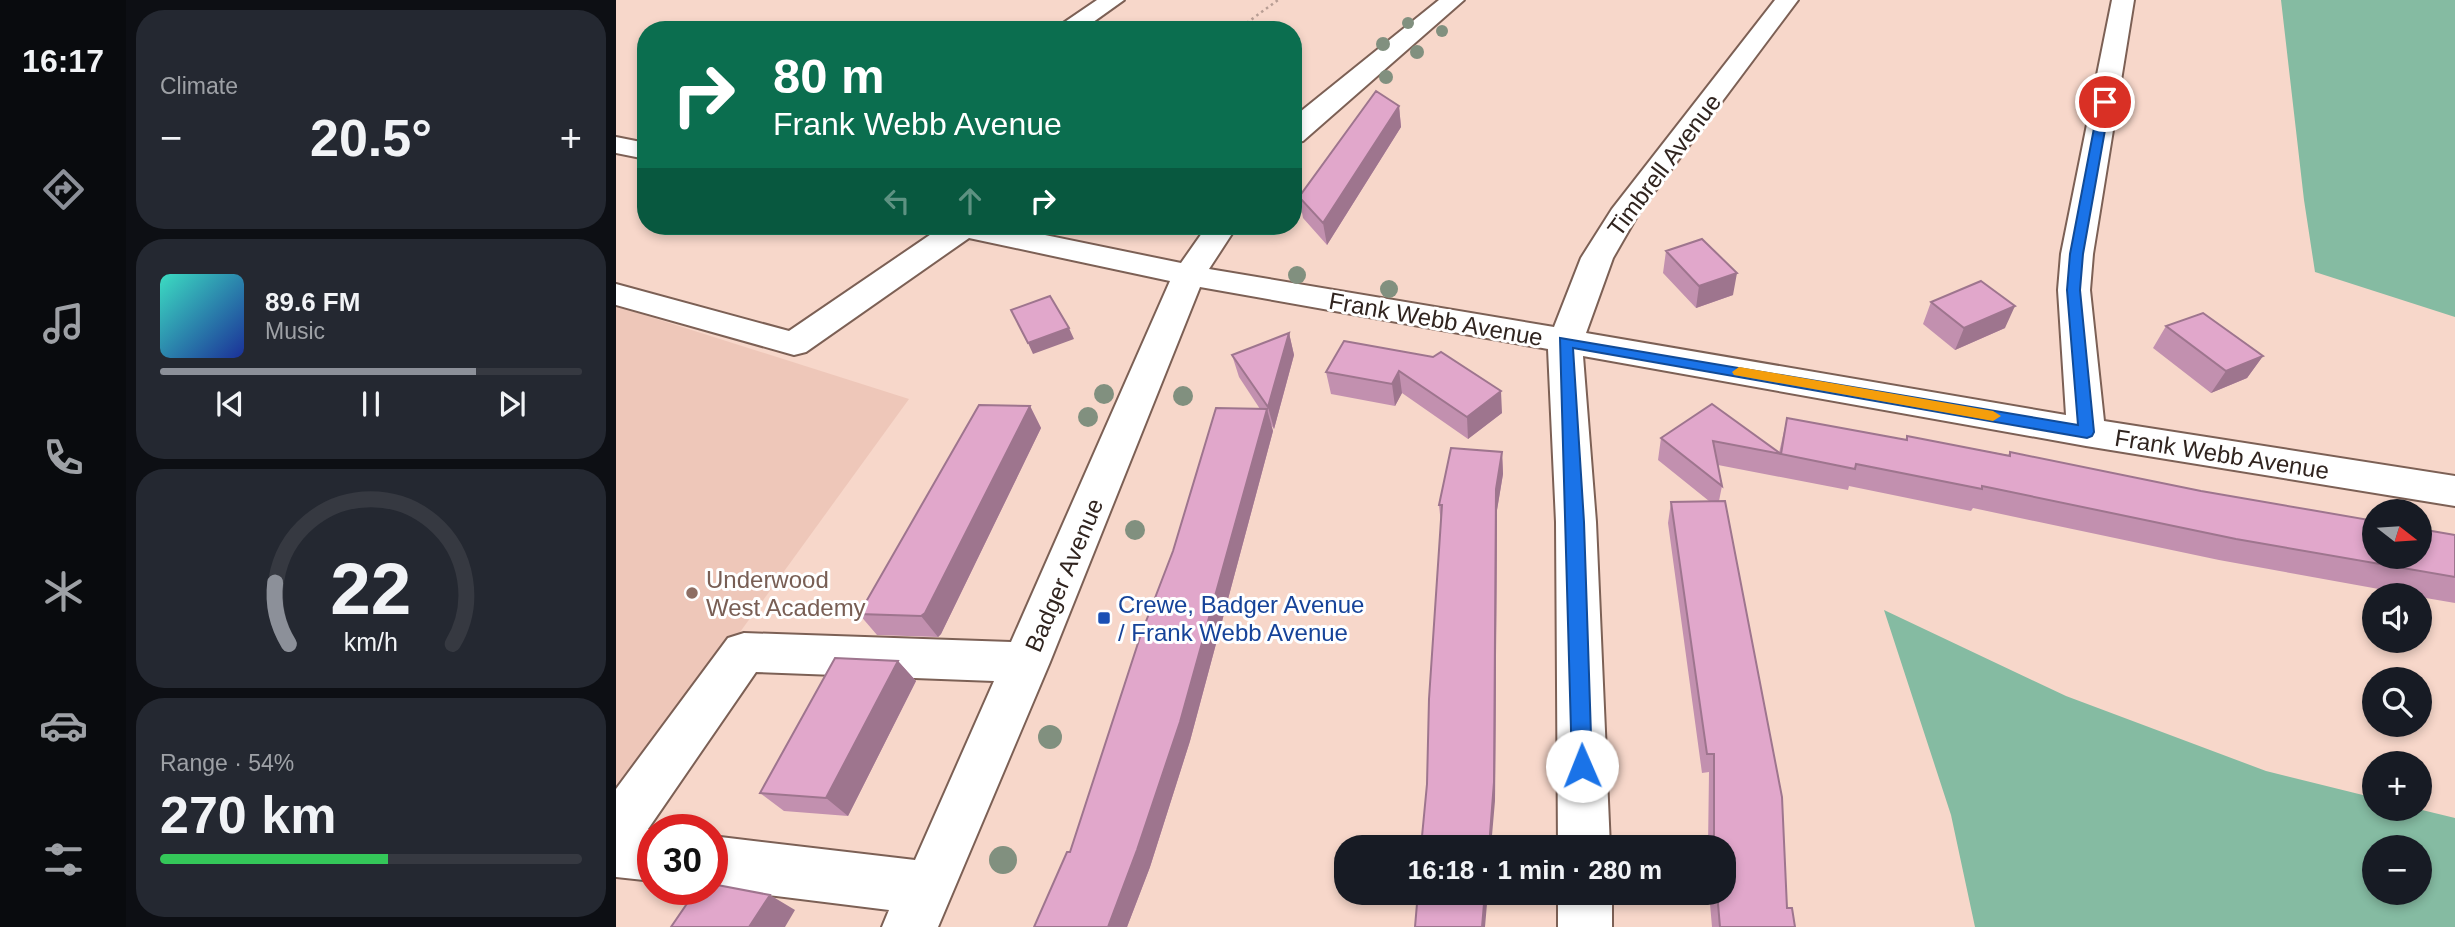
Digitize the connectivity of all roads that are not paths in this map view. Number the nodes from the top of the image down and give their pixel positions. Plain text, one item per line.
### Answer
1 (1113, 0) edge
2 (1453, 0) edge
3 (1787, 0) edge
4 (2123, 0) edge
5 (1079, 21) edge
6 (1302, 125) edge
7 (616, 145) edge
8 (637, 149) edge
9 (950, 235) edge
10 (999, 235) edge
11 (1216, 235) edge
12 (1189, 275) junction
13 (616, 294) edge
14 (1565, 342) junction
15 (2087, 432) junction
16 (2455, 491) edge
17 (1027, 662) junction
18 (616, 831) edge
19 (1584, 835) edge
20 (616, 851) edge
21 (637, 853) edge
22 (728, 865) edge
23 (1585, 905) edge
24 (920, 907) edge
25 (1585, 927) edge

1 - 5 street
2 - 6 street
3 - 14 street, Timbrell Avenue
4 - 15 street
7 - 8 street
9 - 13 street
10 - 12 street, Frank Webb Avenue
11 - 12 street, Badger Avenue
12 - 14 street, Frank Webb Avenue
12 - 17 street, Badger Avenue
14 - 15 street, Frank Webb Avenue
14 - 19 street, Timbrell Avenue
15 - 16 street, Frank Webb Avenue
17 - 18 street
17 - 24 street, Badger Avenue
20 - 21 street
22 - 24 street
23 - 25 street

